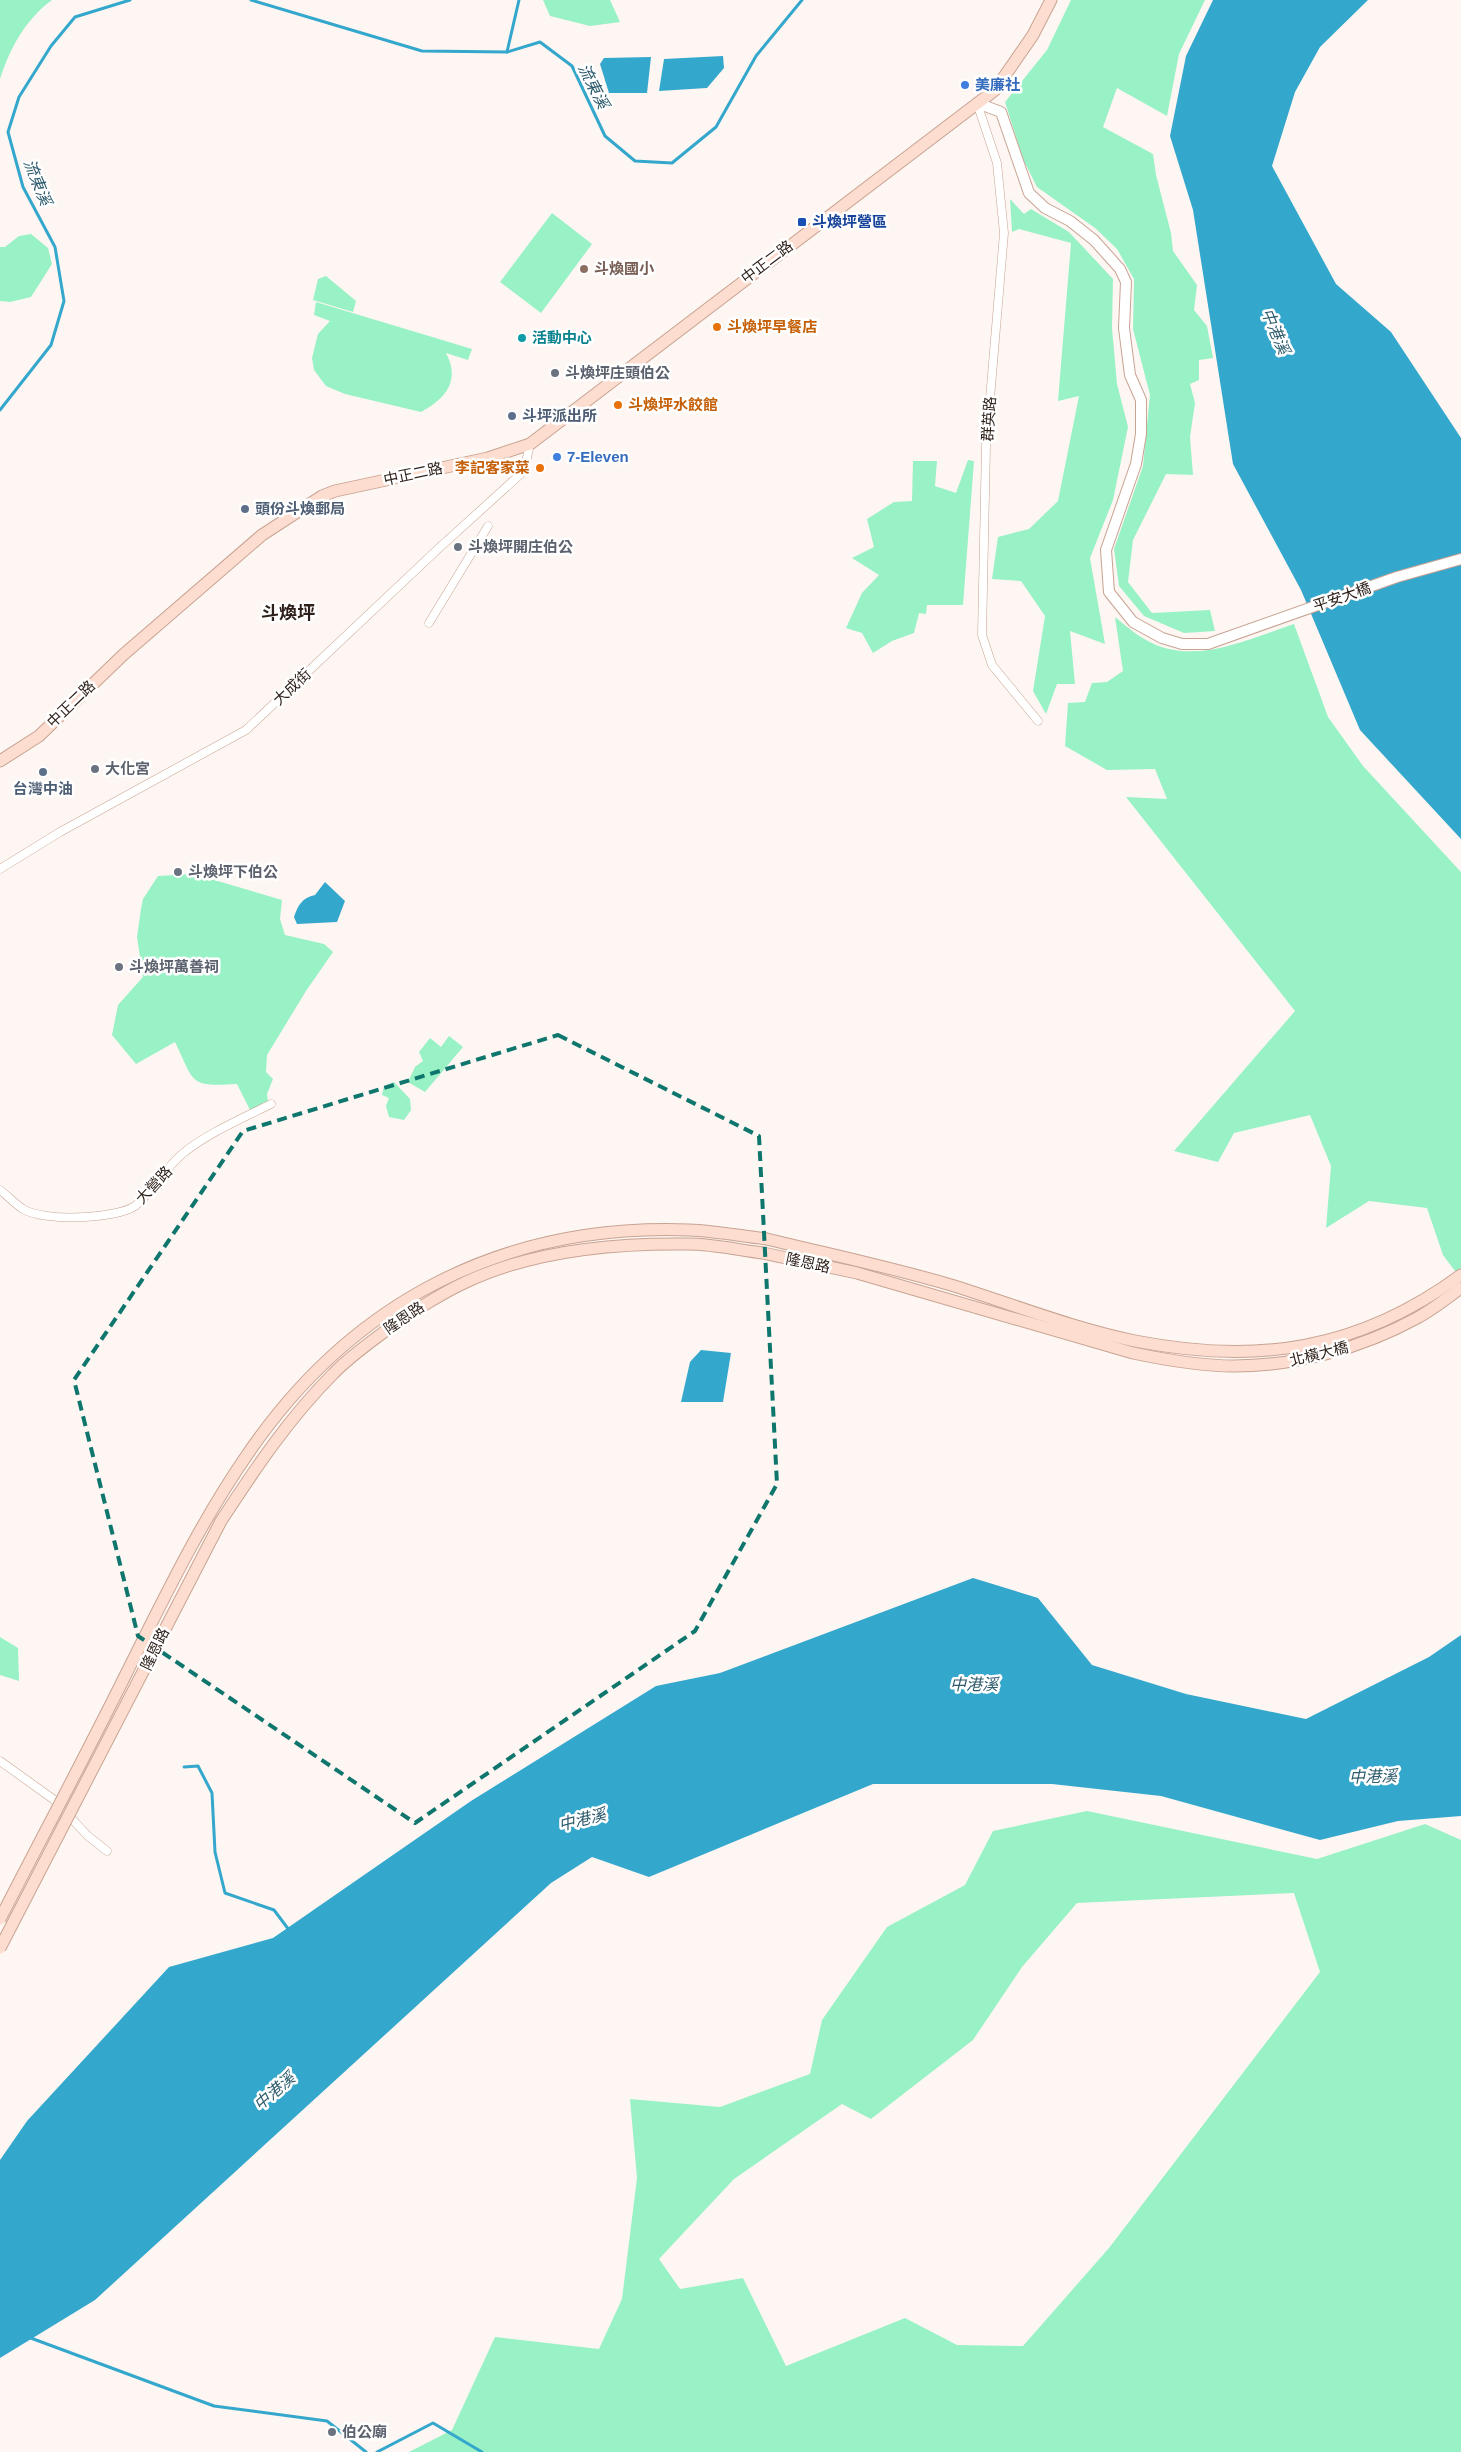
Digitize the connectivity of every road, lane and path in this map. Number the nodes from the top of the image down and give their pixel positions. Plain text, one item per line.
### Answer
1 (1051, 0) edge
2 (977, 103) junction
3 (530, 444) junction
4 (488, 526) dead end
5 (1461, 559) edge
6 (429, 623) dead end
7 (1038, 721) dead end
8 (0, 761) edge
9 (0, 869) edge
10 (271, 1104) dead end
11 (0, 1190) edge
12 (1461, 1274) edge
13 (1461, 1288) edge
14 (1135, 1341) joint
15 (1132, 1353) joint
16 (0, 1761) edge
17 (107, 1851) dead end
18 (0, 1919) edge
19 (0, 1948) edge

1 - 2 main road, 中正二路
2 - 3 main road, 中正二路
2 - 5 street, 平安大橋
2 - 7 street, 群英路
3 - 8 main road, 中正二路
3 - 9 street, 大成街
4 - 6 street
10 - 11 street, 大營路
12 - 14 main road, 北橫大橋
13 - 15 main road, 北橫大橋
14 - 18 main road, 隆恩路, bridge
15 - 19 main road, 隆恩路, bridge
16 - 17 street

